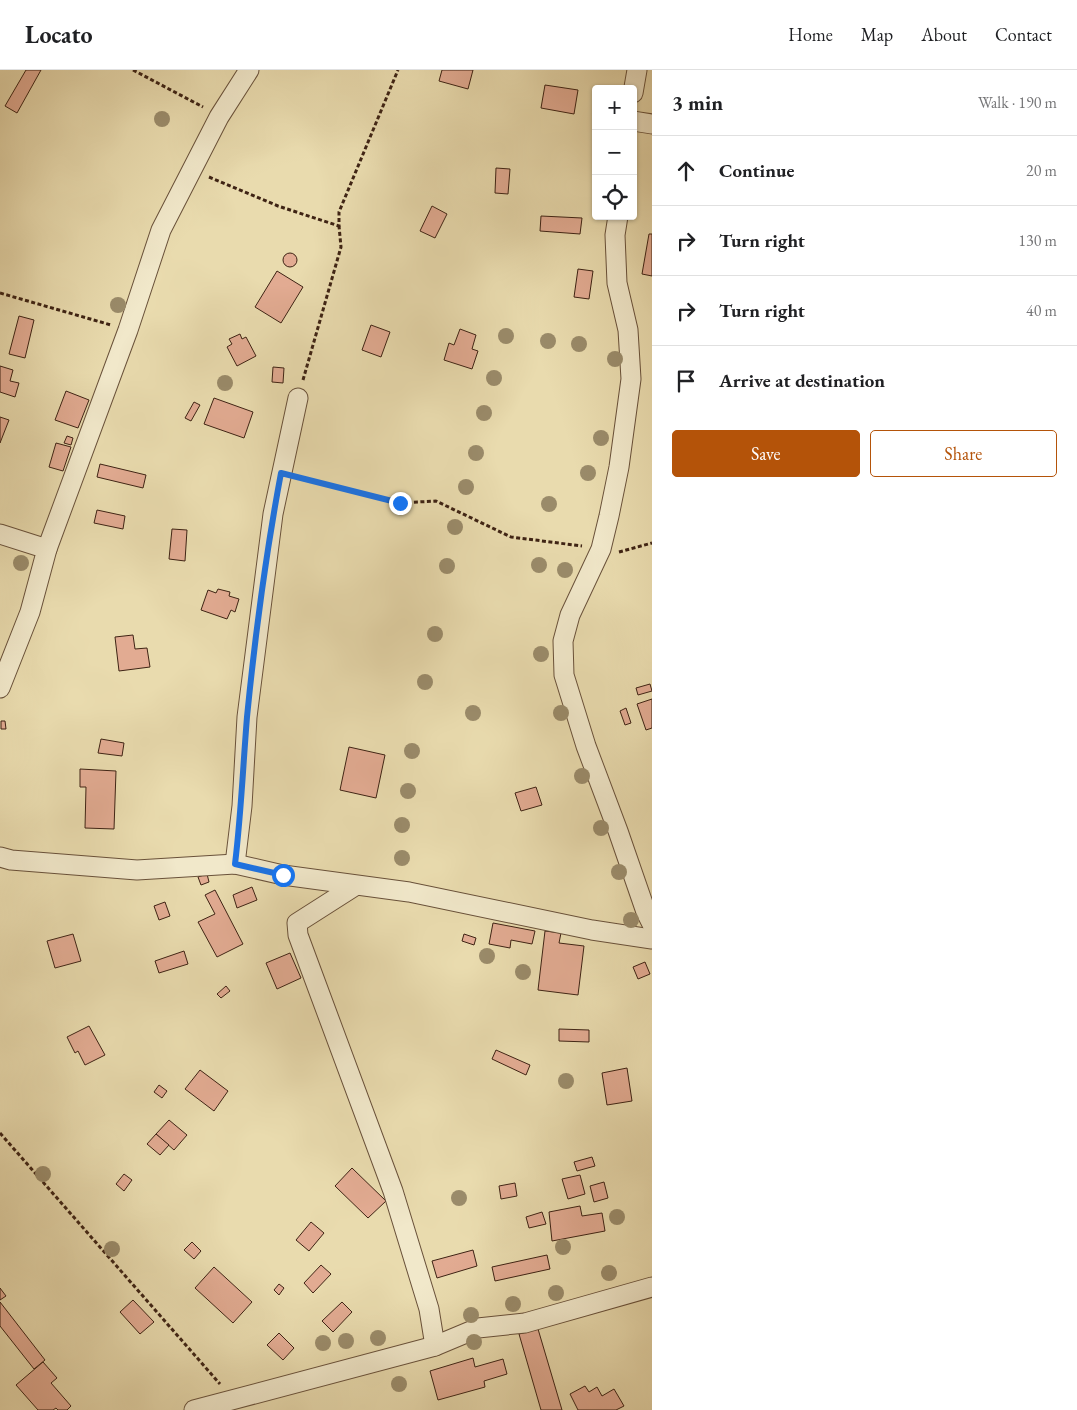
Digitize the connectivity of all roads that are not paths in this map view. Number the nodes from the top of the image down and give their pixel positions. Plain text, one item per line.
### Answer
1 (249, 70) edge
2 (637, 70) edge
3 (634, 85) edge
4 (637, 122) edge
5 (652, 124) edge
6 (617, 220) edge
7 (298, 398) road end
8 (0, 534) edge
9 (46, 549) junction
10 (0, 688) edge
11 (0, 857) edge
12 (235, 864) junction
13 (355, 886) junction
14 (652, 924) edge
15 (652, 939) edge
16 (652, 1287) edge
17 (434, 1346) junction
18 (194, 1410) edge

1 - 9 street
2 - 3 street
4 - 5 street
6 - 14 street
7 - 12 street
8 - 9 street
9 - 10 street
11 - 12 street
12 - 13 street
13 - 15 street
13 - 17 street
16 - 17 street
17 - 18 street

